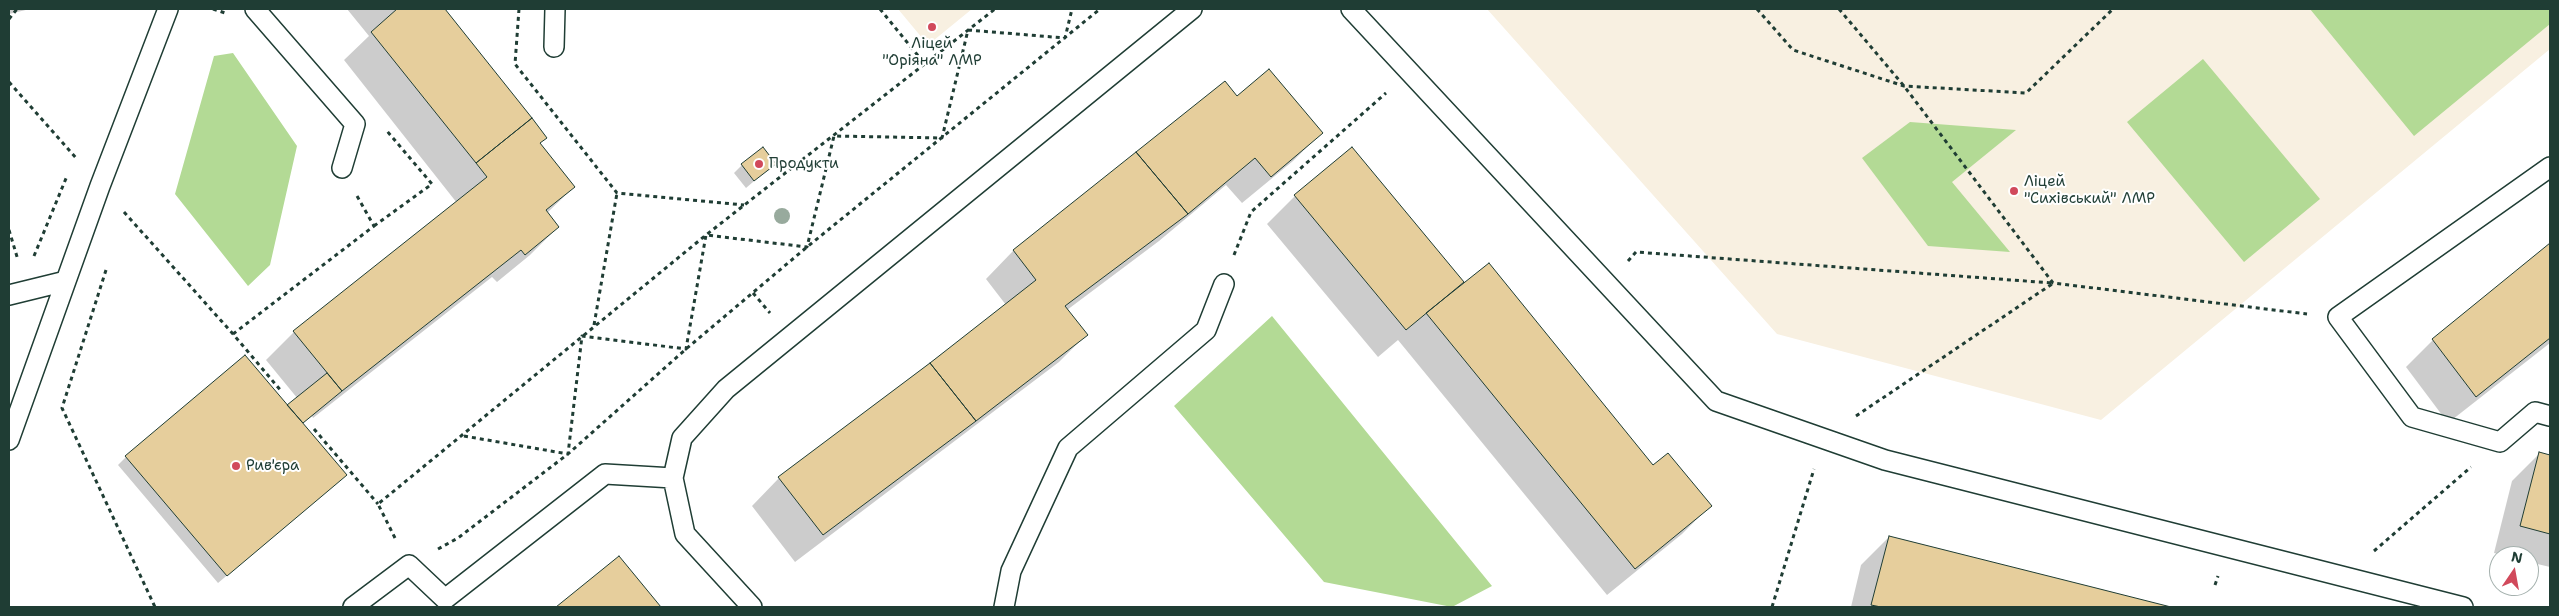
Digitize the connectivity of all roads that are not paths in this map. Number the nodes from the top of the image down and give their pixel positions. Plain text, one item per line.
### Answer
1 (168, 9) edge
2 (254, 9) edge
3 (555, 9) edge
4 (1192, 9) edge
5 (1351, 9) edge
6 (554, 47) dead end
7 (2550, 167) edge
8 (342, 168) road end
9 (66, 281) junction
10 (1224, 284) road end
11 (9, 295) edge
12 (2550, 416) edge
13 (9, 440) edge
14 (673, 478) junction
15 (354, 607) edge
16 (752, 607) edge
17 (1004, 607) edge
18 (2463, 607) edge

1 - 9 lane
2 - 8 lane
3 - 6 lane
4 - 14 lane
5 - 18 lane
7 - 12 lane
9 - 11 lane
9 - 13 lane
10 - 17 lane
14 - 15 lane
14 - 16 lane

